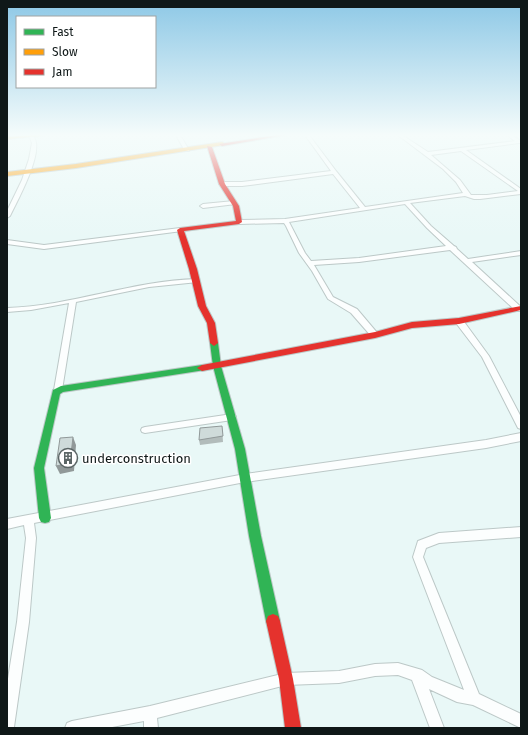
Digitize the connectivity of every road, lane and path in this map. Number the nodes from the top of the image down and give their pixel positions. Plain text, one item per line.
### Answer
1 (27, 169) edge
2 (52, 169) edge
3 (217, 169) edge
4 (332, 169) edge
5 (445, 169) edge
6 (490, 169) edge
7 (334, 172) junction
8 (26, 173) junction
9 (7, 174) edge
10 (222, 184) junction
11 (521, 191) edge
12 (467, 194) junction
13 (234, 203) junction
14 (406, 203) junction
15 (203, 206) dead end
16 (364, 210) junction
17 (7, 216) edge
18 (285, 221) junction
19 (239, 222) junction
20 (180, 230) junction
21 (7, 242) edge
22 (454, 248) junction
23 (521, 253) edge
24 (468, 261) junction
25 (310, 263) junction
26 (196, 281) junction
27 (72, 301) junction
28 (520, 308) edge
29 (7, 310) edge
30 (459, 321) junction
31 (375, 335) junction
32 (217, 366) junction
33 (58, 390) junction
34 (232, 417) junction
35 (521, 426) edge
36 (145, 430) dead end
37 (520, 438) edge
38 (245, 478) junction
39 (45, 518) junction
40 (29, 521) junction
41 (7, 524) edge
42 (521, 532) edge
43 (417, 675) junction
44 (286, 679) junction
45 (474, 699) junction
46 (150, 713) junction
47 (521, 721) edge
48 (7, 727) edge
49 (72, 728) edge
50 (151, 728) edge
51 (293, 728) edge
52 (437, 728) edge

1 - 8 street
2 - 8 main road
3 - 10 main road
4 - 7 street
5 - 12 street
6 - 11 street
7 - 10 street
7 - 16 street
8 - 9 main road
8 - 17 street
10 - 13 main road
11 - 12 street
12 - 14 street
13 - 15 street
13 - 19 main road
14 - 16 street
14 - 22 street
16 - 18 street
18 - 19 street
18 - 25 street
19 - 20 main road
20 - 21 street
20 - 26 main road
22 - 24 street
22 - 25 street
23 - 24 street
24 - 28 street
25 - 31 street
26 - 27 street
26 - 32 main road
27 - 29 street
27 - 33 street
28 - 30 main road
30 - 31 main road
30 - 35 street
31 - 32 main road
32 - 33 main road
32 - 34 main road
33 - 39 main road
34 - 36 street
34 - 38 main road
37 - 38 street
38 - 39 street
38 - 44 main road
39 - 40 street
40 - 41 street
40 - 48 street
42 - 45 street
43 - 44 street
43 - 45 street
43 - 52 street
44 - 46 street
44 - 51 main road
45 - 47 street
46 - 49 street
46 - 50 street

